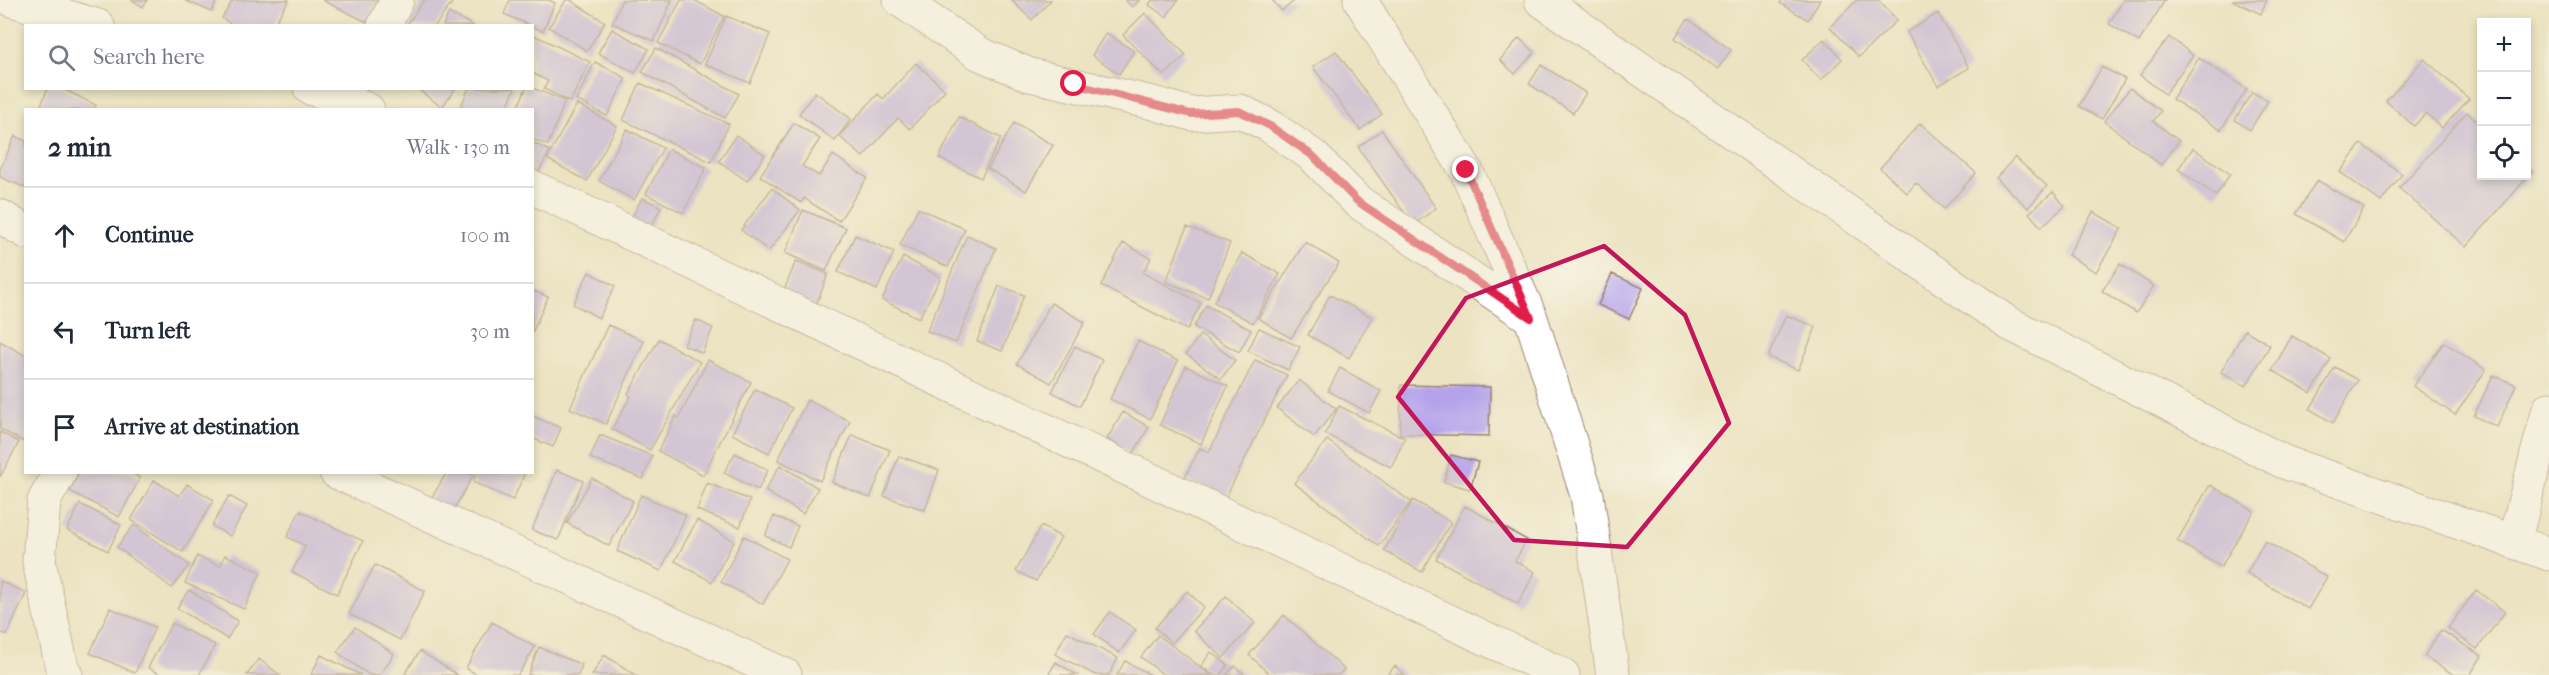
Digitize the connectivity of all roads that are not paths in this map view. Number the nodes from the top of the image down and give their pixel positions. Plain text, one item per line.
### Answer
1 (12, 0) edge
2 (397, 0) edge
3 (900, 0) edge
4 (1360, 0) edge
5 (1541, 0) edge
6 (91, 24) edge
7 (385, 24) edge
8 (318, 90) edge
9 (356, 99) edge
10 (534, 188) edge
11 (0, 216) edge
12 (24, 231) edge
13 (1531, 318) junction
14 (2549, 409) edge
15 (59, 474) edge
16 (340, 474) edge
17 (2514, 542) junction
18 (2549, 554) edge
19 (66, 675) edge
20 (785, 675) edge
21 (1563, 675) edge
22 (1613, 675) edge

1 - 6 street
2 - 7 street
3 - 13 street
4 - 13 street
5 - 17 street
8 - 9 street
10 - 21 street
11 - 12 street
13 - 22 street
14 - 17 street
15 - 19 street
16 - 20 street
17 - 18 street

